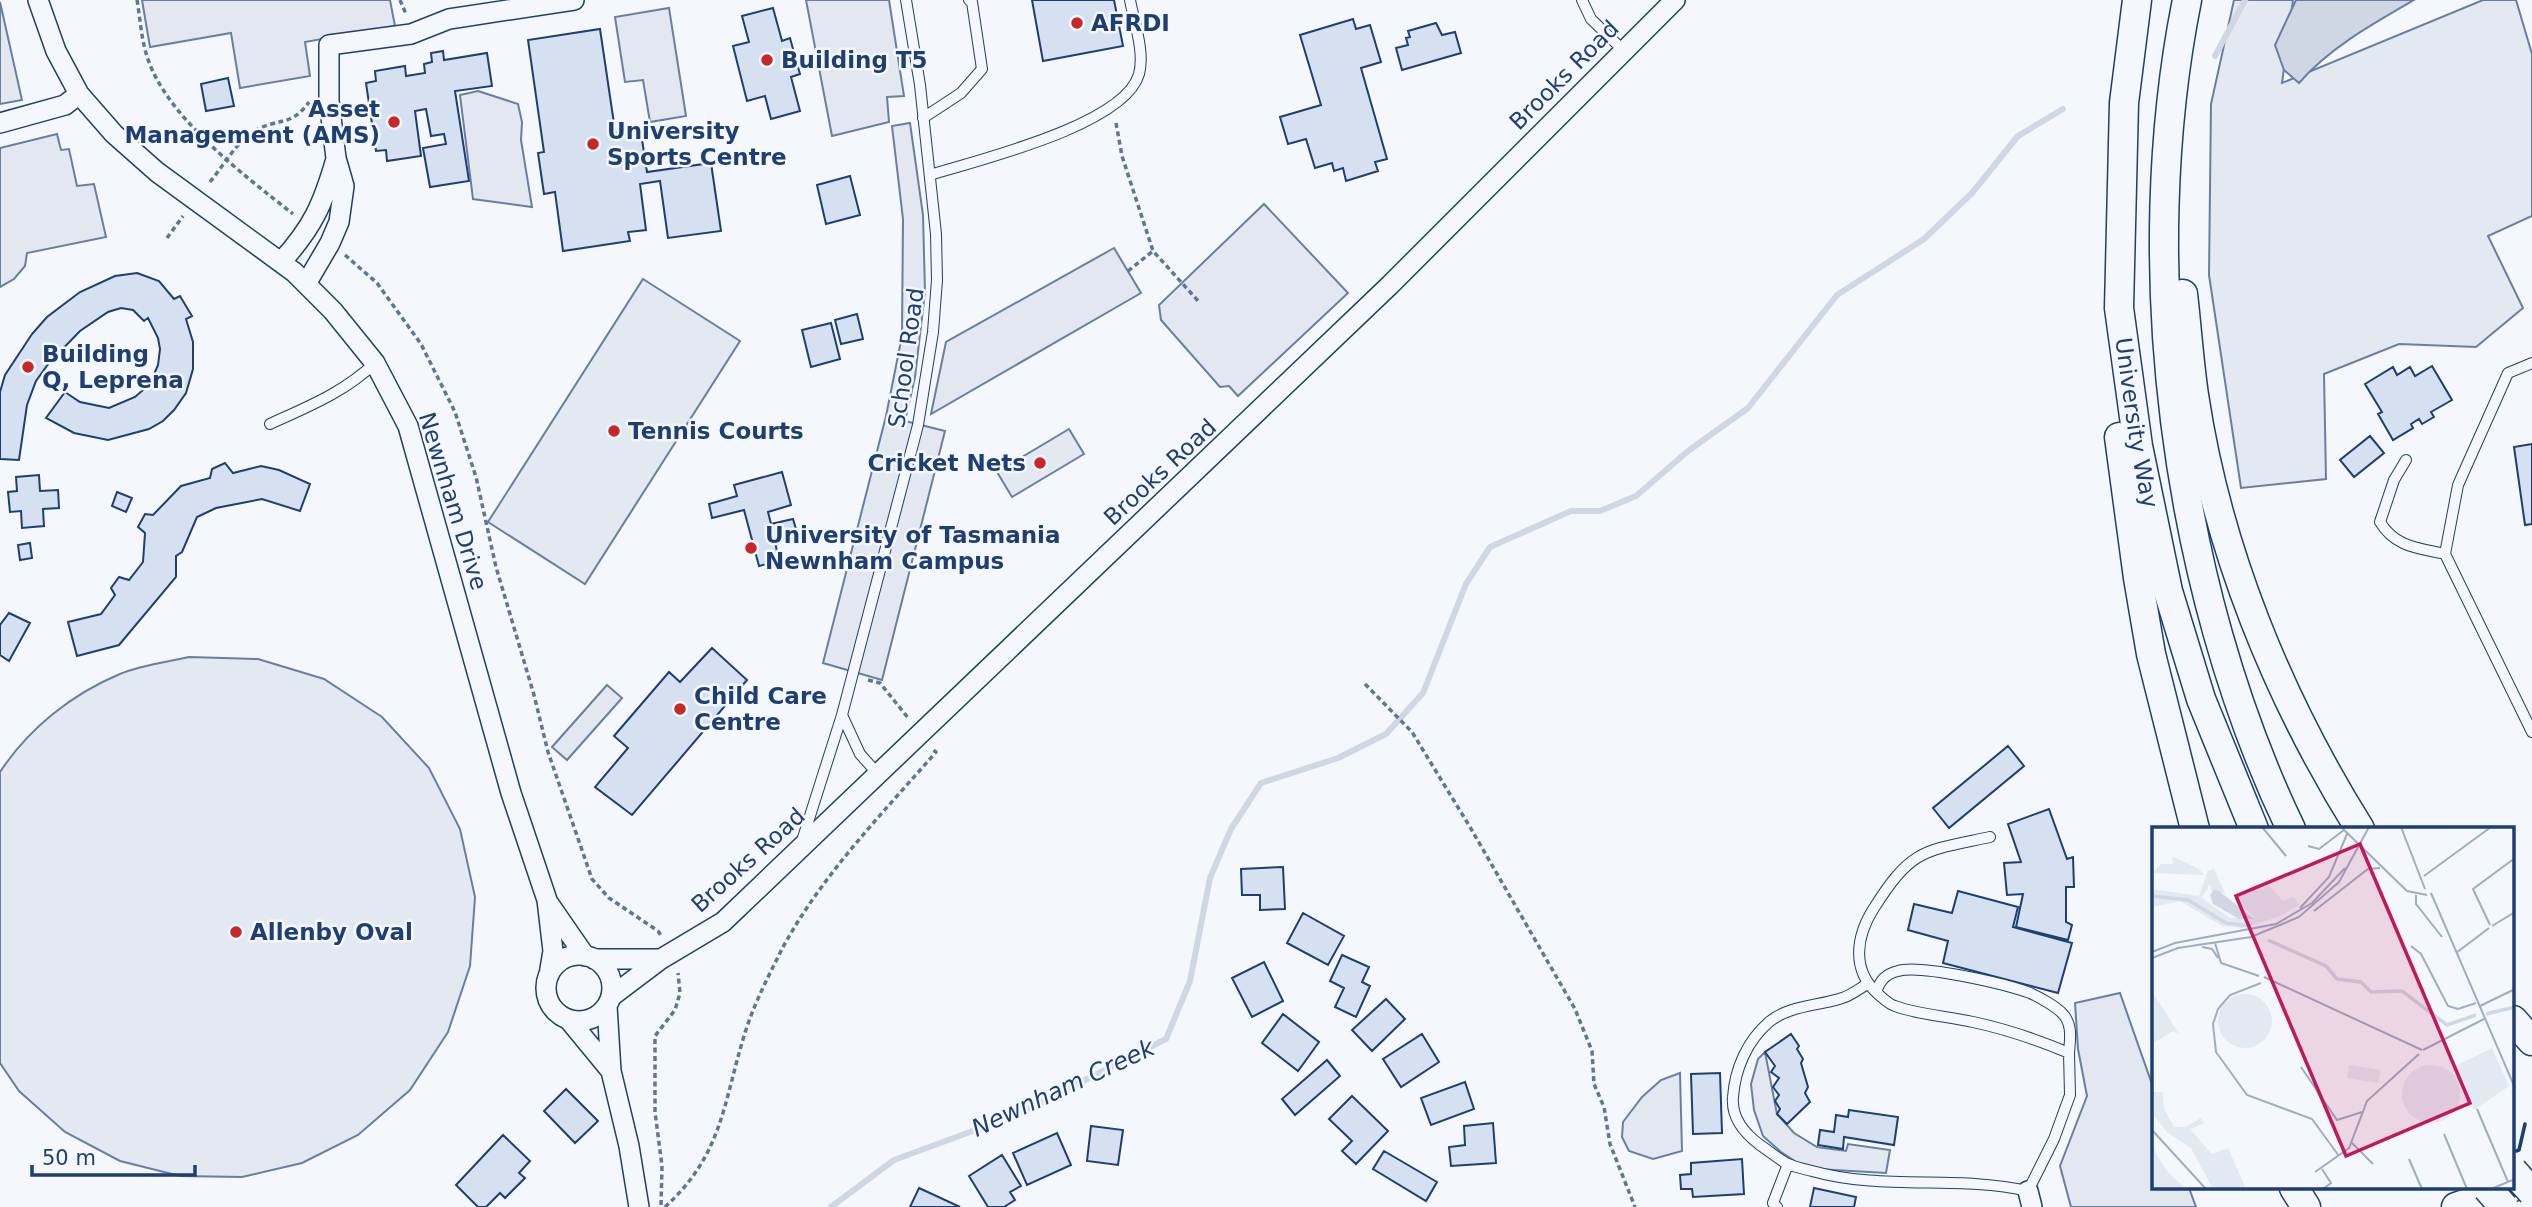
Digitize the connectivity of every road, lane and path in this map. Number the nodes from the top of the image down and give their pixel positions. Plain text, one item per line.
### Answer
1 (38, 0) edge
2 (137, 0) edge
3 (574, 0) edge
4 (906, 0) edge
5 (969, 0) edge
6 (1130, 0) edge
7 (1582, 0) edge
8 (1675, 0) edge
9 (2137, 0) edge
10 (2186, 0) edge
11 (1623, 50) junction
12 (2174, 85) junction
13 (314, 92) dead end
14 (79, 94) junction
15 (1113, 104) junction
16 (923, 118) junction
17 (0, 123) edge
18 (336, 158) junction
19 (227, 160) junction
20 (930, 175) junction
21 (211, 182) dead end
22 (187, 211) dead end
23 (300, 220) dead end
24 (167, 239) dead end
25 (339, 250) dead end
26 (1153, 251) junction
27 (281, 262) junction
28 (1128, 271) dead end
29 (306, 284) junction
30 (1200, 303) dead end
31 (2119, 308) junction
32 (375, 363) junction
33 (2532, 363) edge
34 (270, 424) dead end
35 (2406, 460) dead end
36 (2445, 554) junction
37 (852, 676) junction
38 (1365, 684) dead end
39 (842, 715) junction
40 (2532, 732) edge
41 (921, 735) junction
42 (877, 774) junction
43 (2194, 827) edge
44 (2253, 827) edge
45 (2290, 827) edge
46 (2359, 827) edge
47 (1990, 837) dead end
48 (800, 848) junction
49 (547, 900) junction
50 (667, 956) junction
51 (590, 957) junction
52 (549, 975) junction
53 (1867, 984) junction
54 (1876, 992) junction
55 (609, 1001) junction
56 (569, 1020) junction
57 (2514, 1021) edge
58 (2532, 1041) edge
59 (2069, 1053) junction
60 (611, 1071) junction
61 (1788, 1164) junction
62 (2514, 1172) edge
63 (2532, 1181) edge
64 (2514, 1186) edge
65 (2294, 1190) edge
66 (2489, 1190) edge
67 (2504, 1190) edge
68 (2532, 1192) edge
69 (2030, 1199) edge
70 (639, 1207) edge
71 (663, 1207) edge
72 (1635, 1207) edge
73 (1777, 1207) edge
74 (2306, 1207) edge
75 (2456, 1207) edge
76 (2504, 1207) edge

1 - 14 street, Newnham Drive
2 - 19 path
3 - 18 street
4 - 16 lane, School Road
5 - 16 lane
6 - 15 lane
7 - 11 lane
8 - 11 street, Brooks Road
9 - 31 main road, University Way
10 - 12 main road, University Way
11 - 41 street, Brooks Road
12 - 45 main road, University Way
12 - 46 main road
13 - 19 path
14 - 17 street
14 - 27 street, Newnham Drive
15 - 20 lane
15 - 26 path
16 - 20 lane, School Road
18 - 27 street
18 - 29 street
19 - 21 path
19 - 23 path
20 - 37 lane, School Road
22 - 24 path
25 - 50 path
26 - 28 path
26 - 30 path
27 - 29 street, Newnham Drive
29 - 32 street, Newnham Drive
31 - 43 main road
31 - 44 main road, University Way
32 - 34 lane
32 - 49 street, Newnham Drive
33 - 36 lane
35 - 36 lane
36 - 40 lane
37 - 39 lane, School Road
37 - 41 path
38 - 72 path
39 - 42 lane
39 - 48 lane, School Road
41 - 42 street, Brooks Road
41 - 71 path
42 - 48 street, Brooks Road
47 - 53 lane
48 - 50 street, Brooks Road
49 - 51 street, Newnham Drive
49 - 52 street, Newnham Drive
50 - 51 street
50 - 55 street, Brooks Road
50 - 71 path
51 - 52 street
51 - 55 street
52 - 56 street
53 - 54 lane
53 - 61 lane
54 - 59 lane
54 - 59 lane
55 - 56 street
55 - 60 street
56 - 60 street
57 - 58 main road
59 - 69 lane
60 - 70 street
61 - 69 lane
61 - 73 lane
62 - 68 main road, bridge
63 - 64 main road
65 - 74 main road
66 - 76 main road, bridge
67 - 75 main road

